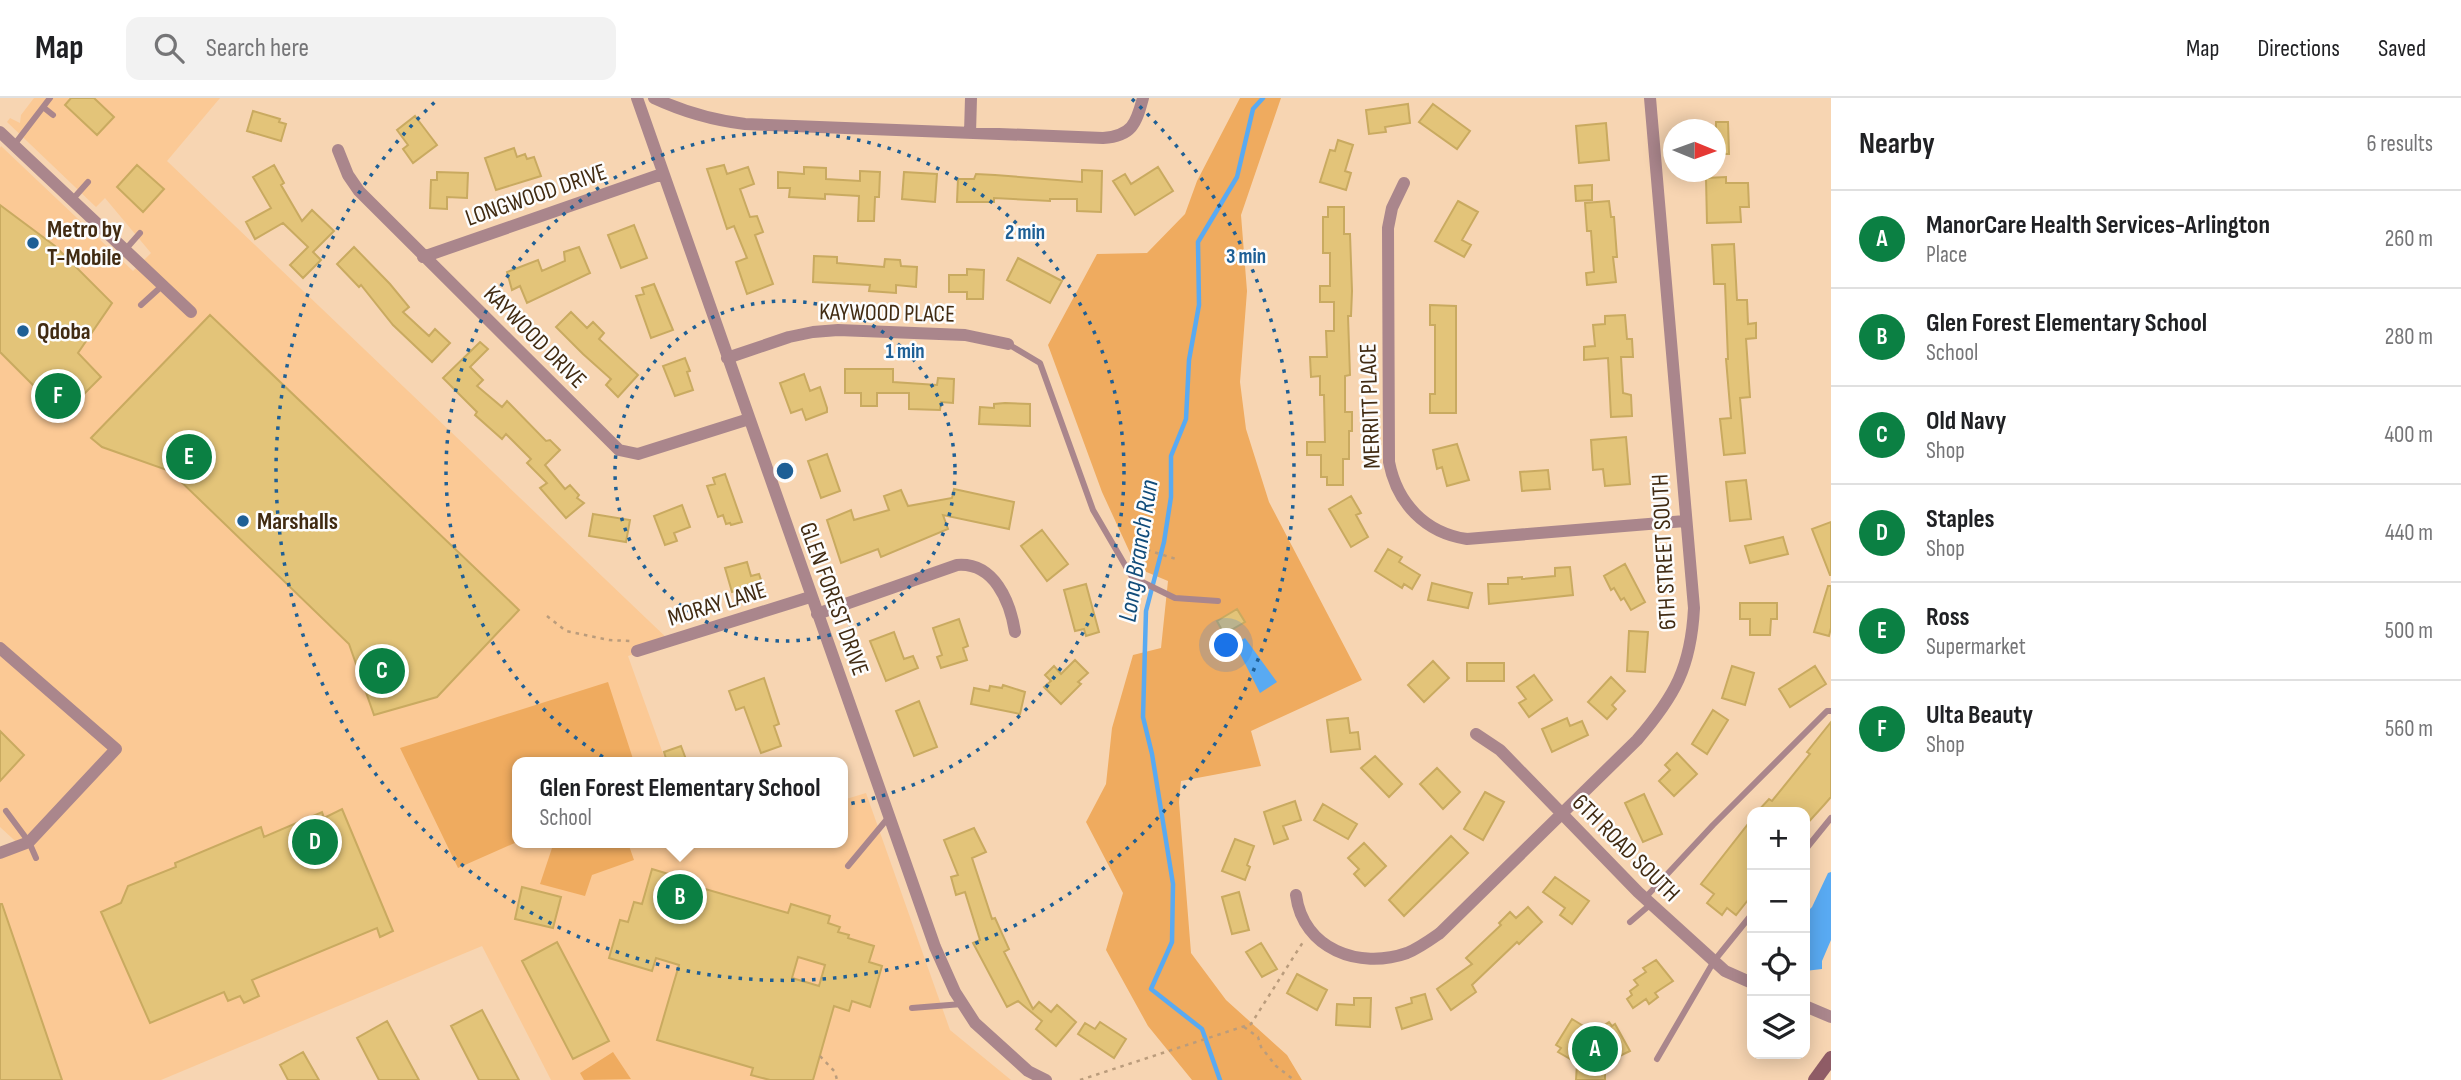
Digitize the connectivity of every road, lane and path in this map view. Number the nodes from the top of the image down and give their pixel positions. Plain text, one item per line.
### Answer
1 (50, 98) edge
2 (636, 98) edge
3 (654, 98) edge
4 (971, 98) edge
5 (1143, 98) edge
6 (1650, 98) edge
7 (43, 107) junction
8 (53, 115) dead end
9 (0, 132) edge
10 (970, 133) junction
11 (14, 145) junction
12 (338, 150) dead end
13 (662, 174) junction
14 (88, 182) dead end
15 (1404, 183) dead end
16 (72, 200) junction
17 (139, 233) dead end
18 (125, 250) junction
19 (424, 257) junction
20 (163, 285) junction
21 (141, 305) dead end
22 (191, 312) dead end
23 (1008, 344) joint
24 (727, 358) junction
25 (749, 419) junction
26 (1685, 521) junction
27 (1147, 551) dead end
28 (1176, 559) dead end
29 (810, 597) junction
30 (1218, 601) dead end
31 (817, 614) junction
32 (547, 616) dead end
33 (1015, 632) dead end
34 (0, 648) edge
35 (637, 652) joint
36 (1831, 711) edge
37 (1476, 734) dead end
38 (6, 811) dead end
39 (1562, 813) junction
40 (889, 816) junction
41 (1831, 818) edge
42 (29, 842) junction
43 (1810, 844) edge
44 (0, 853) edge
45 (36, 858) dead end
46 (848, 866) dead end
47 (1296, 895) dead end
48 (1648, 901) junction
49 (1747, 920) edge
50 (1630, 922) dead end
51 (1310, 932) junction
52 (1714, 961) junction
53 (1747, 981) edge
54 (962, 1004) junction
55 (912, 1008) dead end
56 (1810, 1008) edge
57 (1831, 1017) edge
58 (1243, 1027) junction
59 (820, 1056) dead end
60 (1831, 1058) edge
61 (1657, 1059) dead end
62 (836, 1080) edge
63 (1046, 1080) edge
64 (1080, 1080) edge
65 (1294, 1080) edge
66 (1815, 1080) edge

1 - 7 lane
2 - 13 street, GLEN FOREST DRIVE
3 - 10 street
4 - 10 street
5 - 10 street
6 - 26 street, 6TH STREET SOUTH
7 - 8 lane
7 - 11 lane
9 - 11 street
11 - 16 street
12 - 19 street, KAYWOOD DRIVE
13 - 19 street, LONGWOOD DRIVE
13 - 24 street, GLEN FOREST DRIVE
14 - 16 lane
15 - 26 street, MERRITT PLACE
16 - 18 street
17 - 18 lane
18 - 20 street
19 - 25 street, KAYWOOD DRIVE
20 - 21 lane
20 - 22 street
23 - 24 street, KAYWOOD PLACE
23 - 30 lane
24 - 25 street, GLEN FOREST DRIVE
25 - 29 street, GLEN FOREST DRIVE
26 - 39 street, 6TH STREET SOUTH
27 - 28 path
29 - 31 street, GLEN FOREST DRIVE
29 - 35 street, MORAY LANE
31 - 33 street
31 - 40 street, GLEN FOREST DRIVE
32 - 35 path
34 - 42 street
36 - 48 lane
37 - 39 street, 6TH ROAD SOUTH
38 - 42 lane
39 - 48 street, 6TH ROAD SOUTH
39 - 51 street, 6TH STREET SOUTH
40 - 46 lane
40 - 54 street, GLEN FOREST DRIVE
41 - 43 lane
42 - 44 street
42 - 45 lane
47 - 51 street
48 - 50 lane
48 - 52 street, 6TH ROAD SOUTH
49 - 52 lane
51 - 58 path
52 - 53 street, 6TH ROAD SOUTH
52 - 61 lane
54 - 55 lane
54 - 63 street, GLEN FOREST DRIVE
56 - 57 street
58 - 64 path
58 - 65 path
59 - 62 path
60 - 66 main road

